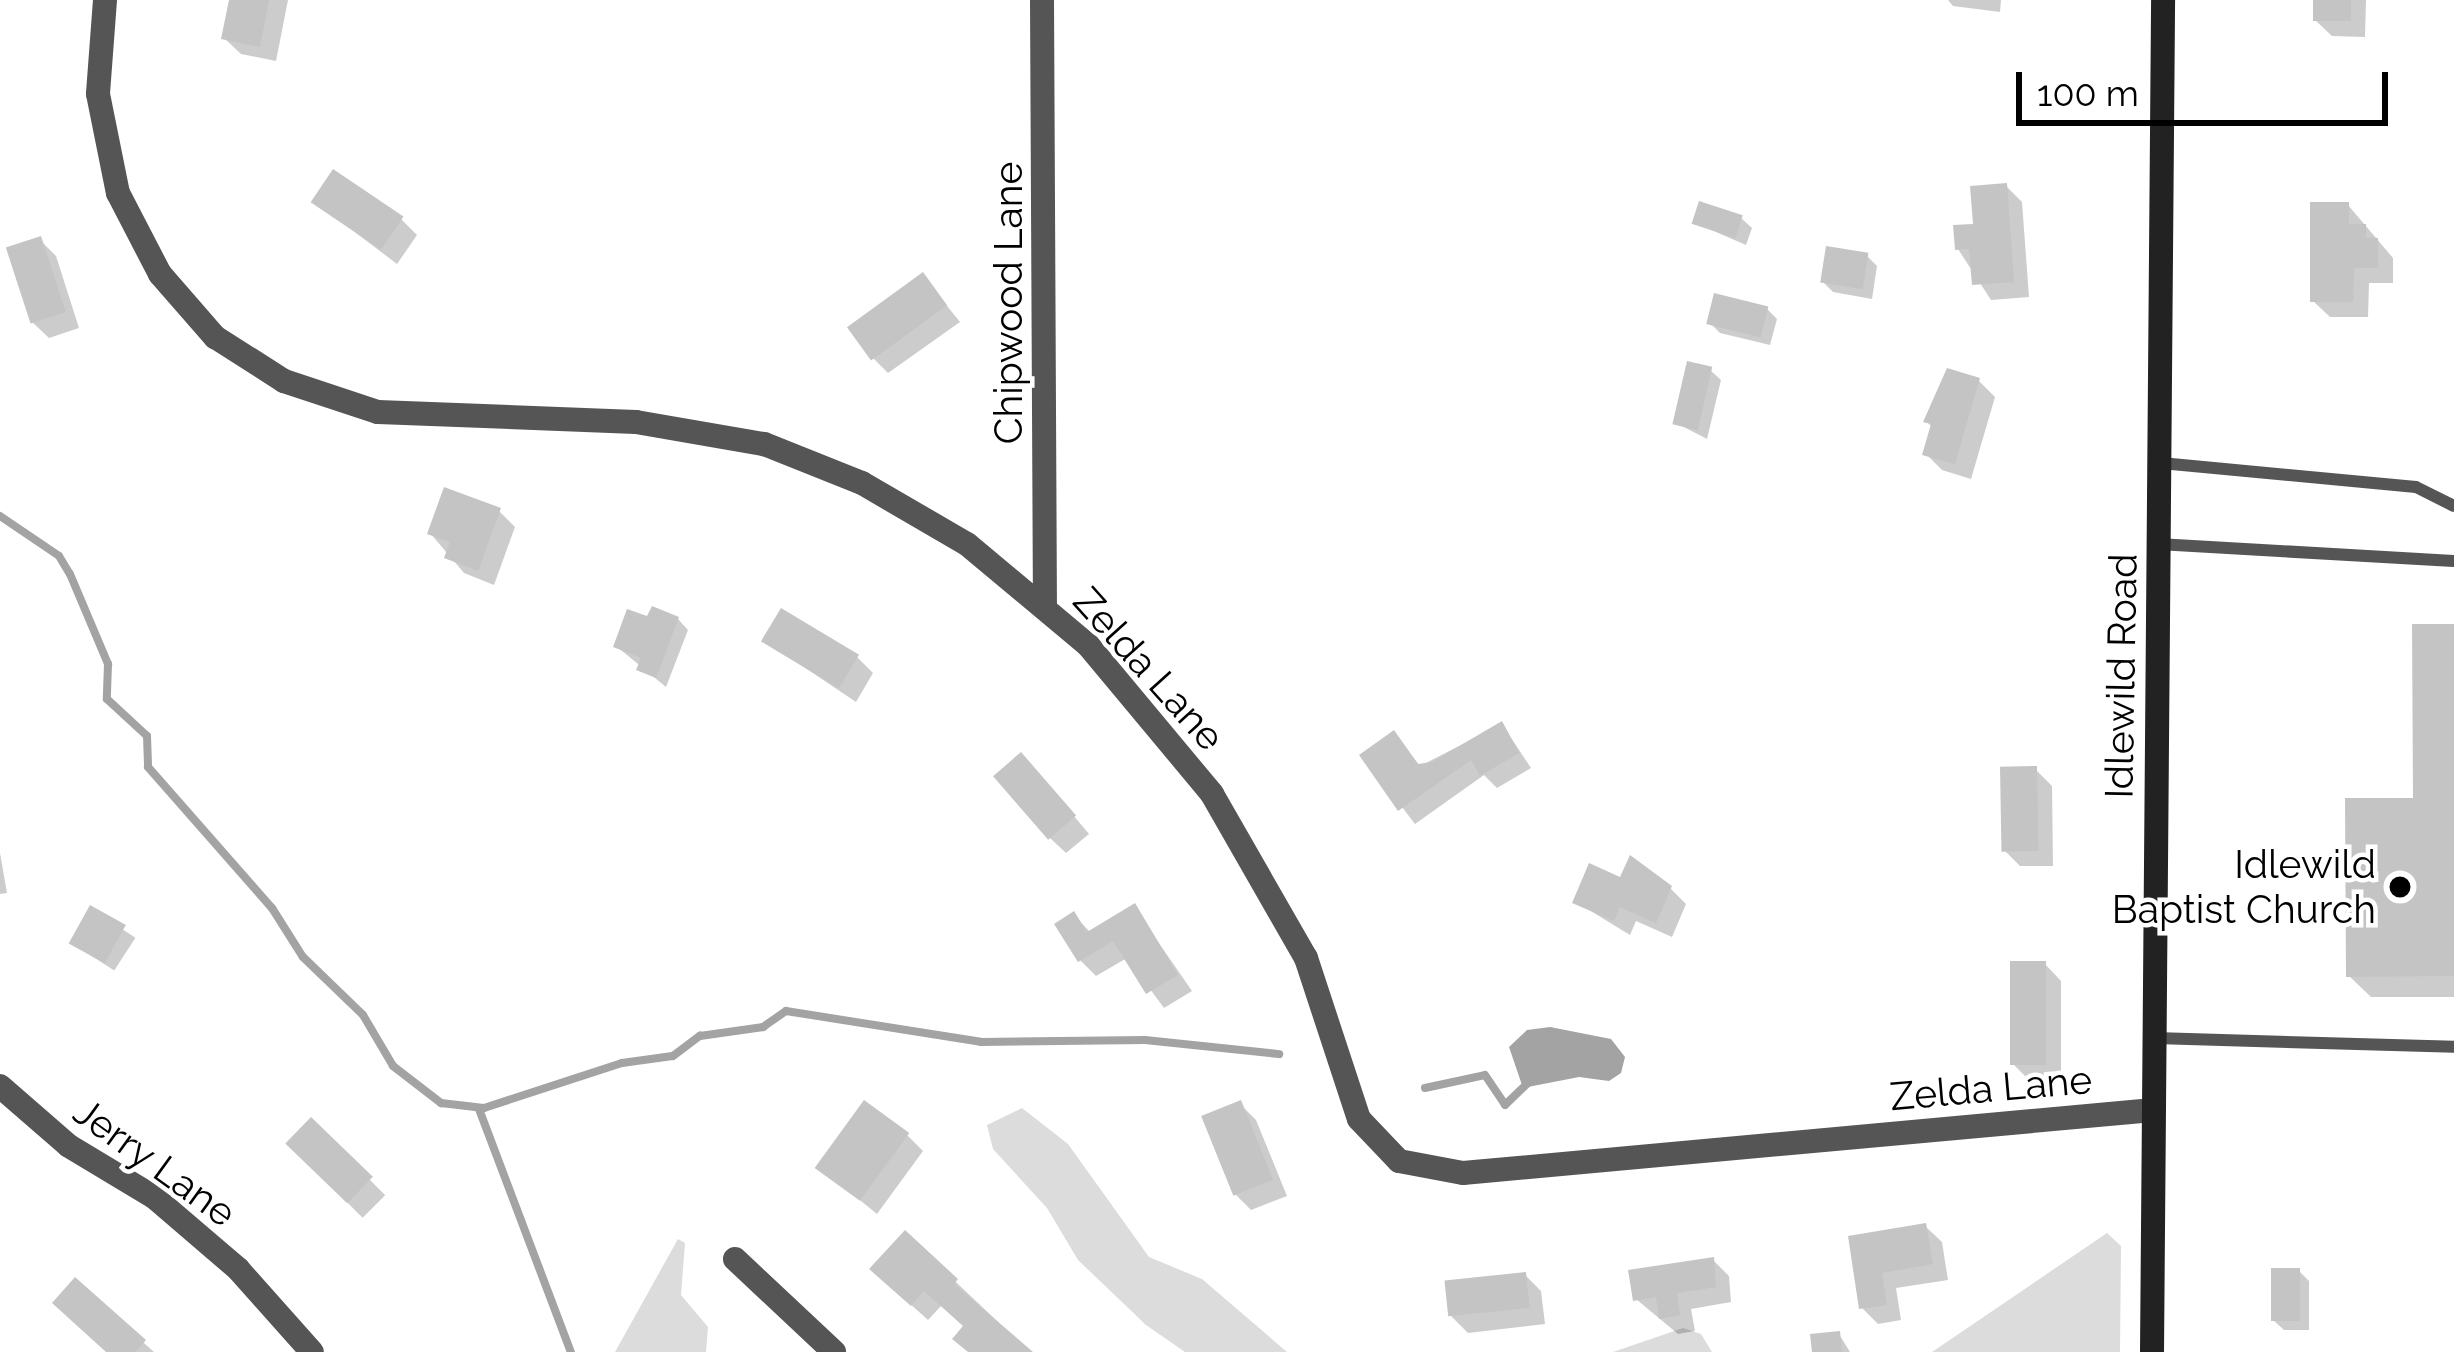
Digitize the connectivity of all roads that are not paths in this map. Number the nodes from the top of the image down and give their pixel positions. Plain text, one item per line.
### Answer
1 (105, 0) edge
2 (1042, 0) edge
3 (2163, 0) edge
4 (2161, 463) junction
5 (2454, 506) edge
6 (2158, 544) junction
7 (2454, 561) edge
8 (1045, 606) junction
9 (2153, 1038) junction
10 (2454, 1047) edge
11 (0, 1086) edge
12 (2152, 1110) junction
13 (735, 1259) dead end
14 (312, 1352) edge
15 (834, 1352) edge
16 (2152, 1352) edge

1 - 8 street, Zelda Lane
2 - 8 street, Chipwood Lane
3 - 4 main road, Idlewild Road
4 - 5 lane
4 - 6 main road, Idlewild Road
6 - 7 lane
6 - 9 main road, Idlewild Road
8 - 12 street, Zelda Lane
9 - 10 lane
9 - 12 main road, Idlewild Road
11 - 14 street, Jerry Lane
12 - 16 main road, Idlewild Road
13 - 15 street

